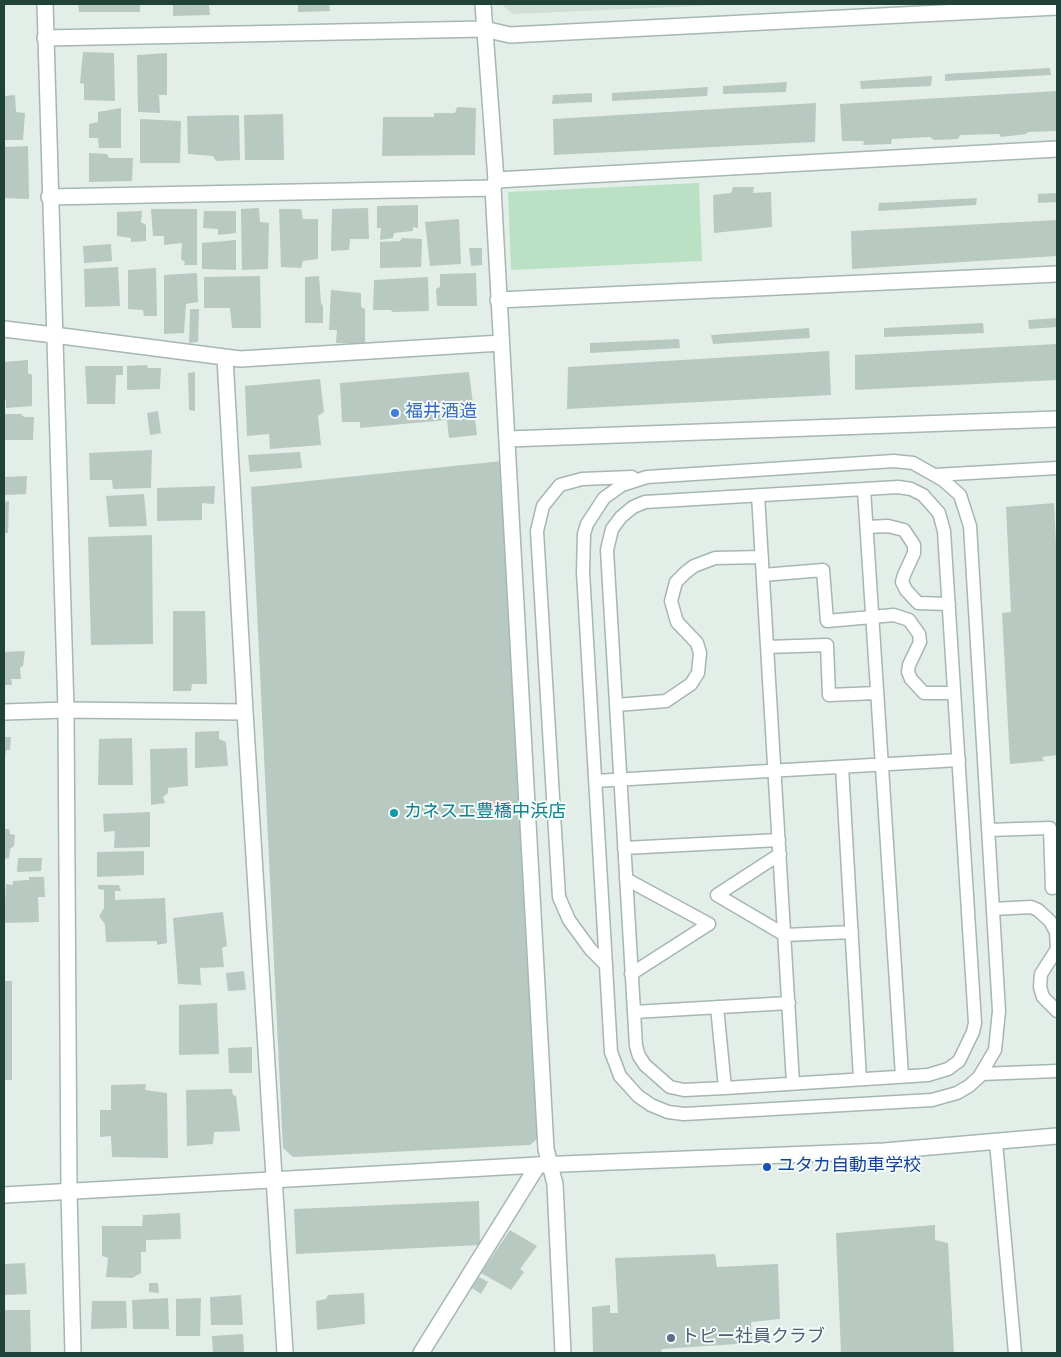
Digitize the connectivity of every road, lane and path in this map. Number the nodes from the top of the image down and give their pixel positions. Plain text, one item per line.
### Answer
1 (45, 4) edge
2 (483, 4) edge
3 (1057, 7) edge
4 (484, 29) junction
5 (44, 38) junction
6 (1057, 149) edge
7 (494, 184) junction
8 (49, 197) junction
9 (1057, 274) edge
10 (498, 300) junction
11 (4, 329) edge
12 (54, 335) junction
13 (501, 343) junction
14 (225, 358) junction
15 (1057, 419) edge
16 (508, 439) junction
17 (1057, 468) edge
18 (935, 475) junction
19 (647, 477) junction
20 (864, 489) junction
21 (758, 495) junction
22 (867, 526) junction
23 (762, 557) junction
24 (763, 575) junction
25 (949, 604) junction
26 (872, 618) junction
27 (767, 647) junction
28 (877, 693) junction
29 (954, 694) junction
30 (616, 705) junction
31 (66, 710) junction
32 (4, 712) edge
33 (245, 712) junction
34 (959, 760) junction
35 (882, 764) junction
36 (842, 767) junction
37 (775, 771) junction
38 (620, 780) junction
39 (595, 781) junction
40 (988, 830) junction
41 (779, 840) junction
42 (624, 848) junction
43 (780, 854) junction
44 (626, 879) junction
45 (1057, 887) edge
46 (993, 909) junction
47 (852, 932) junction
48 (785, 935) junction
49 (606, 965) junction
50 (631, 974) junction
51 (789, 1003) junction
52 (717, 1007) junction
53 (1057, 1011) edge
54 (634, 1012) junction
55 (1057, 1071) edge
56 (981, 1074) junction
57 (902, 1076) junction
58 (860, 1079) junction
59 (793, 1083) junction
60 (725, 1088) junction
61 (1057, 1136) edge
62 (996, 1142) junction
63 (544, 1165) junction
64 (273, 1179) junction
65 (69, 1192) junction
66 (4, 1195) edge
67 (73, 1353) edge
68 (285, 1353) edge
69 (421, 1353) edge
70 (563, 1353) edge
71 (1015, 1353) edge

1 - 5 street
2 - 4 street
3 - 4 street
4 - 5 street
4 - 7 street
5 - 8 street
6 - 7 street
7 - 8 street
7 - 10 street
8 - 12 street
9 - 10 street
10 - 13 street
11 - 12 street
12 - 14 street
12 - 31 street
13 - 14 street
13 - 16 street
14 - 33 street
15 - 16 street
16 - 63 street
17 - 18 lane
18 - 19 lane
18 - 40 lane
19 - 39 lane
19 - 49 lane
20 - 21 lane
20 - 22 lane
20 - 25 lane
21 - 23 lane
21 - 30 lane
22 - 25 lane
22 - 26 lane
23 - 24 lane
23 - 30 lane
24 - 26 lane
24 - 27 lane
25 - 29 lane
26 - 28 lane
26 - 29 lane
27 - 28 lane
27 - 37 lane
28 - 35 lane
29 - 34 lane
30 - 38 lane
31 - 32 street
31 - 33 street
31 - 65 street
33 - 64 street
34 - 35 lane
34 - 57 lane
35 - 36 lane
35 - 57 lane
36 - 37 lane
36 - 47 lane
37 - 38 lane
37 - 41 lane
38 - 39 lane
38 - 42 lane
39 - 49 lane
40 - 45 lane
40 - 46 lane
41 - 42 lane
41 - 43 lane
42 - 44 lane
43 - 48 lane
43 - 48 lane
44 - 50 lane
44 - 50 lane
46 - 53 lane
46 - 56 lane
47 - 48 lane
47 - 58 lane
48 - 51 lane
49 - 56 lane
50 - 54 lane
51 - 52 lane
51 - 59 lane
52 - 54 lane
52 - 60 lane
54 - 60 lane
55 - 56 lane
57 - 58 lane
58 - 59 lane
59 - 60 lane
61 - 62 street
62 - 63 street
62 - 71 lane
63 - 64 street
63 - 69 street
63 - 70 street
64 - 65 street
64 - 68 street
65 - 66 street
65 - 67 street

